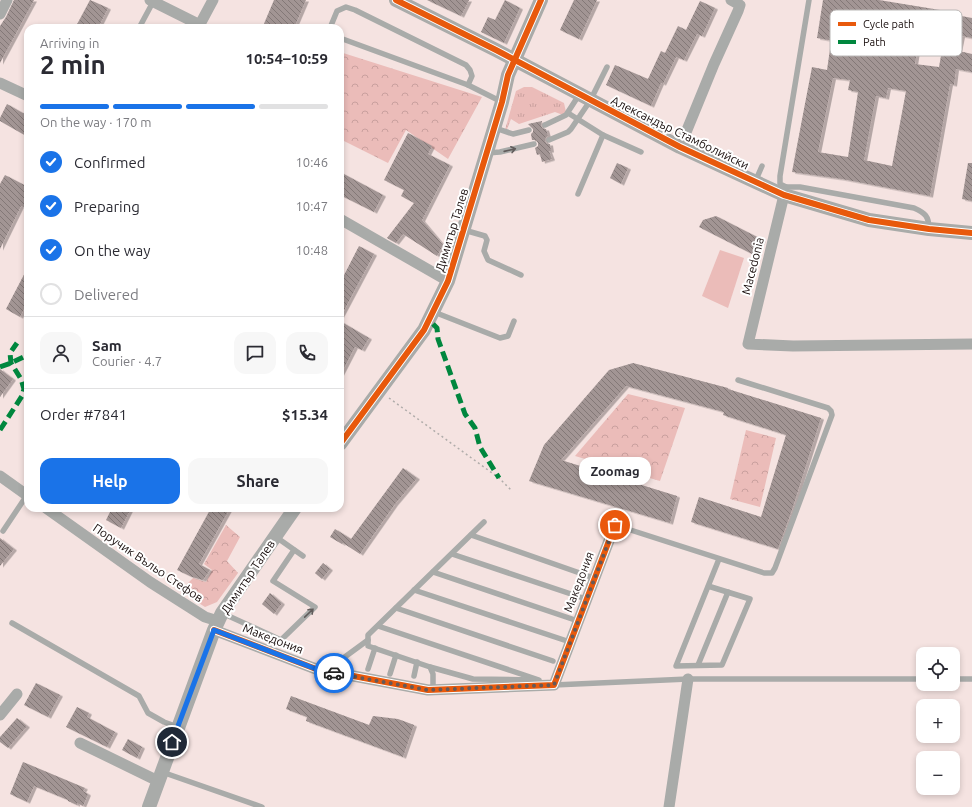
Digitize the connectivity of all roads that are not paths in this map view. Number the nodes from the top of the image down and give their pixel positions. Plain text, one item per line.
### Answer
1 (7, 0) edge
2 (213, 0) edge
3 (396, 0) edge
4 (542, 0) edge
5 (809, 0) edge
6 (151, 1) edge
7 (738, 2) edge
8 (0, 14) edge
9 (141, 24) edge
10 (193, 24) edge
11 (201, 24) edge
12 (332, 24) edge
13 (344, 39) edge
14 (514, 61) junction
15 (607, 67) dead end
16 (0, 83) edge
17 (468, 85) junction
18 (24, 94) edge
19 (585, 98) junction
20 (502, 102) junction
21 (568, 113) junction
22 (577, 120) junction
23 (545, 125) dead end
24 (494, 128) junction
25 (529, 130) dead end
26 (603, 135) junction
27 (549, 140) dead end
28 (534, 144) dead end
29 (680, 147) junction
30 (641, 152) dead end
31 (486, 153) junction
32 (762, 166) dead end
33 (755, 182) junction
34 (785, 191) junction
35 (578, 194) dead end
36 (344, 221) edge
37 (929, 229) junction
38 (464, 230) junction
39 (972, 233) edge
40 (521, 275) dead end
41 (448, 281) junction
42 (434, 312) junction
43 (514, 321) dead end
44 (972, 344) edge
45 (738, 380) dead end
46 (344, 435) edge
47 (0, 476) edge
48 (24, 492) edge
49 (24, 501) edge
50 (52, 512) edge
51 (292, 512) edge
52 (484, 522) dead end
53 (615, 525) joint
54 (3, 531) dead end
55 (471, 535) junction
56 (275, 537) junction
57 (294, 550) junction
58 (452, 554) junction
59 (303, 556) dead end
60 (719, 559) junction
61 (433, 572) junction
62 (594, 578) junction
63 (708, 586) junction
64 (414, 590) junction
65 (728, 592) junction
66 (586, 599) junction
67 (396, 608) junction
68 (218, 621) junction
69 (578, 621) junction
70 (12, 623) dead end
71 (378, 626) junction
72 (368, 640) junction
73 (570, 642) junction
74 (375, 648) junction
75 (396, 655) junction
76 (342, 659) dead end
77 (553, 661) dead end
78 (417, 662) junction
79 (698, 665) junction
80 (430, 666) junction
81 (368, 669) dead end
82 (390, 674) dead end
83 (414, 676) dead end
84 (688, 679) junction
85 (916, 679) edge
86 (960, 679) edge
87 (972, 680) edge
88 (554, 685) junction
89 (433, 690) junction
90 (17, 694) dead end
91 (0, 715) edge
92 (178, 728) junction
93 (80, 743) dead end
94 (160, 777) junction
95 (149, 807) edge
96 (262, 807) edge
97 (669, 807) edge

1 - 8 street
2 - 11 street
3 - 14 street, Александър Стамболийски
4 - 14 street, Димитър Талев
5 - 34 lane
6 - 9 lane
6 - 10 street
7 - 29 street
12 - 17 lane
13 - 17 lane
14 - 19 street, Александър Стамболийски
14 - 20 street, Димитър Талев
15 - 19 lane
16 - 18 street
17 - 20 lane
19 - 21 lane
19 - 22 lane
19 - 29 street, Александър Стамболийски
20 - 24 street, Димитър Талев
21 - 22 lane
21 - 23 lane
22 - 26 lane
22 - 27 lane
24 - 25 lane
24 - 31 street, Димитър Талев
26 - 30 lane
26 - 35 lane
31 -> 28 lane
29 - 33 street, Александър Стамболийски
31 - 38 street, Димитър Талев
32 - 33 lane
33 - 34 street, Александър Стамболийски
34 - 37 street, Александър Стамболийски
34 - 37 lane
34 - 44 street, Macedonia
36 - 41 street, Димитър Талев
37 - 39 street, Александър Стамболийски
38 - 40 lane
38 - 41 street, Димитър Талев
41 - 42 street, Димитър Талев
42 - 43 lane
42 - 46 street, Димитър Талев
45 - 60 lane, Македония
47 - 48 street
49 - 54 lane
50 - 68 street, Поручик Въльо Стефов
51 - 56 street, Димитър Талев
52 - 55 lane
53 - 60 lane, Македония
53 - 62 street, Македония
55 - 58 lane
55 - 62 lane
56 - 57 lane
56 - 68 street, Димитър Талев
57 - 59 lane
68 -> 57 lane
58 - 61 lane
58 - 66 lane
60 - 63 lane
61 - 64 lane
61 - 69 lane
62 - 66 street, Македония
63 - 65 lane
63 - 79 lane
64 - 67 lane
64 - 73 lane
65 - 79 lane
65 - 79 lane
66 - 69 street, Македония
67 - 71 lane
67 - 77 lane
68 - 89 street, Македония
68 - 92 street, Димитър Талев
69 - 73 street, Македония
70 - 92 lane
71 - 72 lane
71 - 80 lane
72 - 74 lane
72 - 76 lane
73 - 88 street, Македония
74 - 75 lane
74 - 81 lane
75 - 78 lane
75 - 82 lane
78 - 80 lane
78 - 83 lane
80 - 89 lane
84 - 85 lane
84 - 88 lane
84 - 97 street
86 - 87 lane
88 - 89 street, Македония
90 - 91 street
92 - 94 street, Димитър Талев
93 - 94 street
94 - 95 street, Димитър Талев
94 - 96 lane

